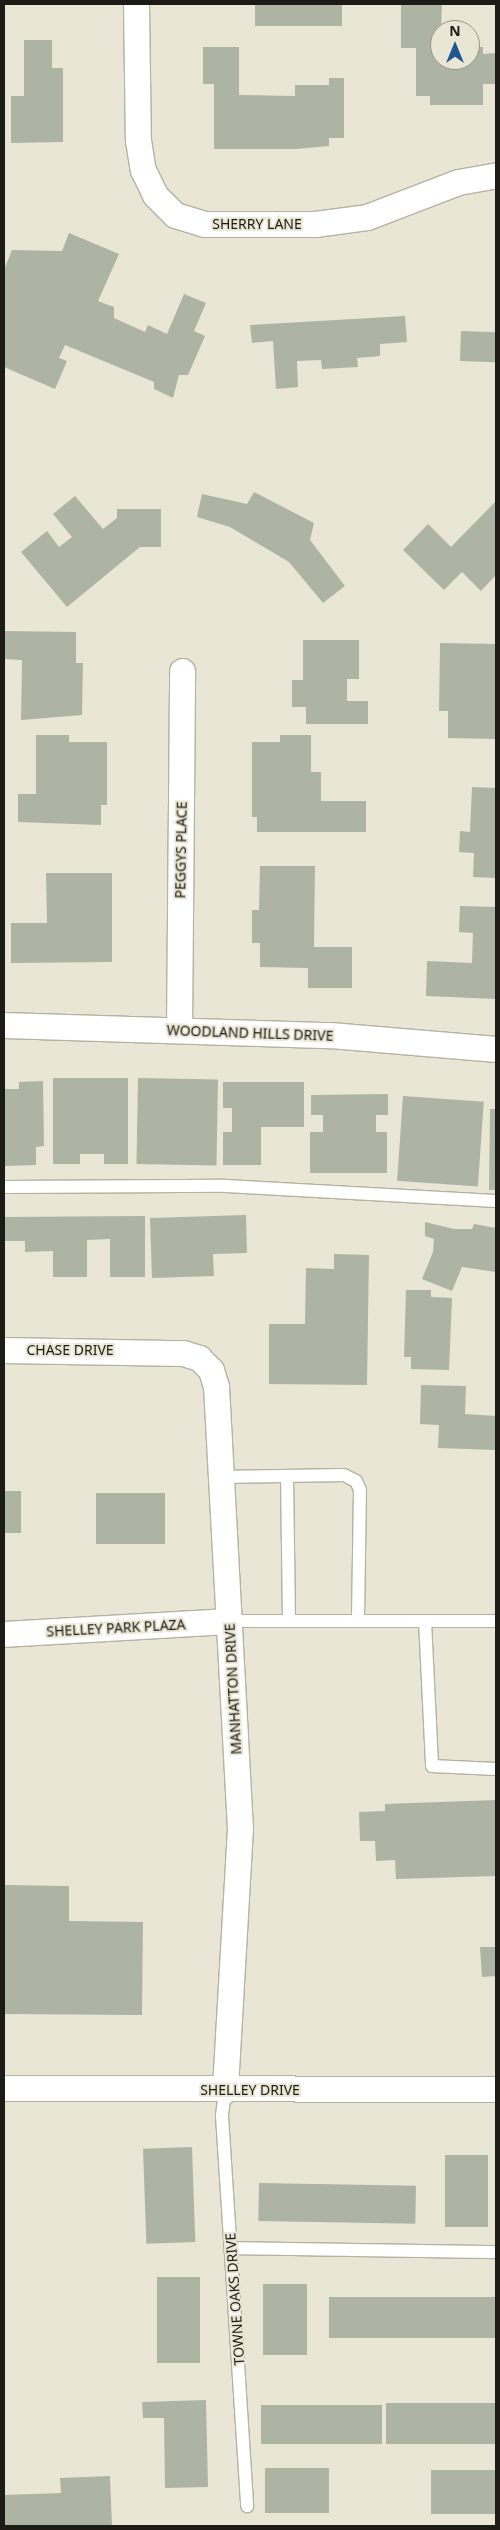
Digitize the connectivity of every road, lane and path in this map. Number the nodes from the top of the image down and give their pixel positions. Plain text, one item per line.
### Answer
1 (136, 4) edge
2 (496, 175) edge
3 (182, 671) dead end
4 (4, 1025) edge
5 (179, 1030) junction
6 (496, 1049) edge
7 (4, 1187) edge
8 (496, 1201) edge
9 (136, 1349) joint
10 (4, 1350) edge
11 (288, 1476) junction
12 (221, 1477) junction
13 (229, 1621) junction
14 (289, 1621) junction
15 (358, 1621) junction
16 (425, 1621) junction
17 (496, 1621) edge
18 (4, 1634) edge
19 (496, 1769) edge
20 (4, 2088) edge
21 (496, 2089) edge
22 (225, 2091) junction
23 (231, 2248) junction
24 (496, 2252) edge
25 (247, 2506) dead end

1 - 2 street, SHERRY LANE
3 - 5 street, PEGGYS PLACE
4 - 5 street, WOODLAND HILLS DRIVE
5 - 6 street, WOODLAND HILLS DRIVE
7 - 8 lane
9 - 10 street, CHASE DRIVE
9 - 12 street, MANHATTON DRIVE
11 - 12 lane
11 - 14 lane
11 - 15 lane
12 - 13 street, MANHATTON DRIVE
13 - 14 lane
13 - 18 street, SHELLEY PARK PLAZA
13 - 22 street, MANHATTON DRIVE
14 - 15 lane
15 - 16 lane
16 - 17 lane
16 - 19 lane
20 - 22 street, SHELLEY DRIVE
21 - 22 street, SHELLEY DRIVE
22 - 23 lane, TOWNE OAKS DRIVE
23 - 24 lane
23 - 25 lane, TOWNE OAKS DRIVE

